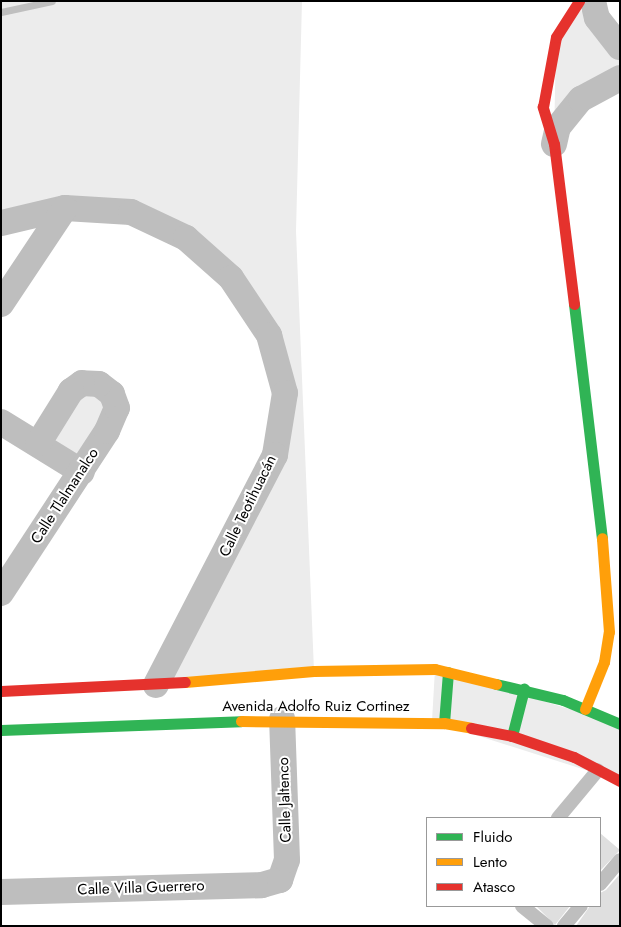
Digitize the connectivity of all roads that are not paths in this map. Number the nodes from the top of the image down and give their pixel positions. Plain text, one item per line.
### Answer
1 (579, 1) edge
2 (593, 1) edge
3 (620, 48) edge
4 (620, 78) edge
5 (554, 144) junction
6 (65, 208) junction
7 (1, 223) edge
8 (1, 304) edge
9 (1, 422) edge
10 (38, 444) junction
11 (82, 472) junction
12 (1, 593) edge
13 (448, 672) junction
14 (156, 685) junction
15 (524, 689) junction
16 (1, 691) edge
17 (585, 709) junction
18 (282, 719) junction
19 (444, 723) junction
20 (620, 724) edge
21 (1, 730) edge
22 (512, 736) junction
23 (598, 770) junction
24 (620, 781) edge
25 (559, 817) edge
26 (620, 860) edge
27 (280, 880) joint
28 (601, 883) edge
29 (1, 892) edge
30 (523, 907) edge
31 (580, 907) edge
32 (546, 926) edge
33 (564, 926) edge

1 - 5 main road
2 - 3 street
4 - 5 street
5 - 17 main road
6 - 7 street, Calle Teotihuacán
6 - 8 street
6 - 14 street, Calle Teotihuacán
9 - 10 street
10 - 11 street
10 - 11 street, Calle Tlalmanalco
11 - 12 street, Calle Tlalmanalco
13 - 14 main road, Avenida Adolfo Ruiz Cortinez
13 - 15 main road, Avenida Adolfo Ruiz Cortinez
13 - 19 main road
14 - 16 main road, Avenida Adolfo Ruiz Cortinez
15 - 17 main road, Avenida Adolfo Ruiz Cortinez
15 - 22 main road
17 - 20 main road, Avenida Adolfo Ruiz Cortinez
18 - 19 main road, Avenida Adolfo Ruiz Cortinez
18 - 21 main road, Avenida Adolfo Ruiz Cortinez
18 - 27 street, Calle Jaltenco
19 - 22 main road, Avenida Adolfo Ruiz Cortinez
22 - 23 main road, Avenida Adolfo Ruiz Cortinez
23 - 24 main road, Avenida Adolfo Ruiz Cortinez
23 - 25 lane
26 - 28 lane
27 - 29 street, Calle Villa Guerrero
30 - 32 lane
31 - 33 lane

